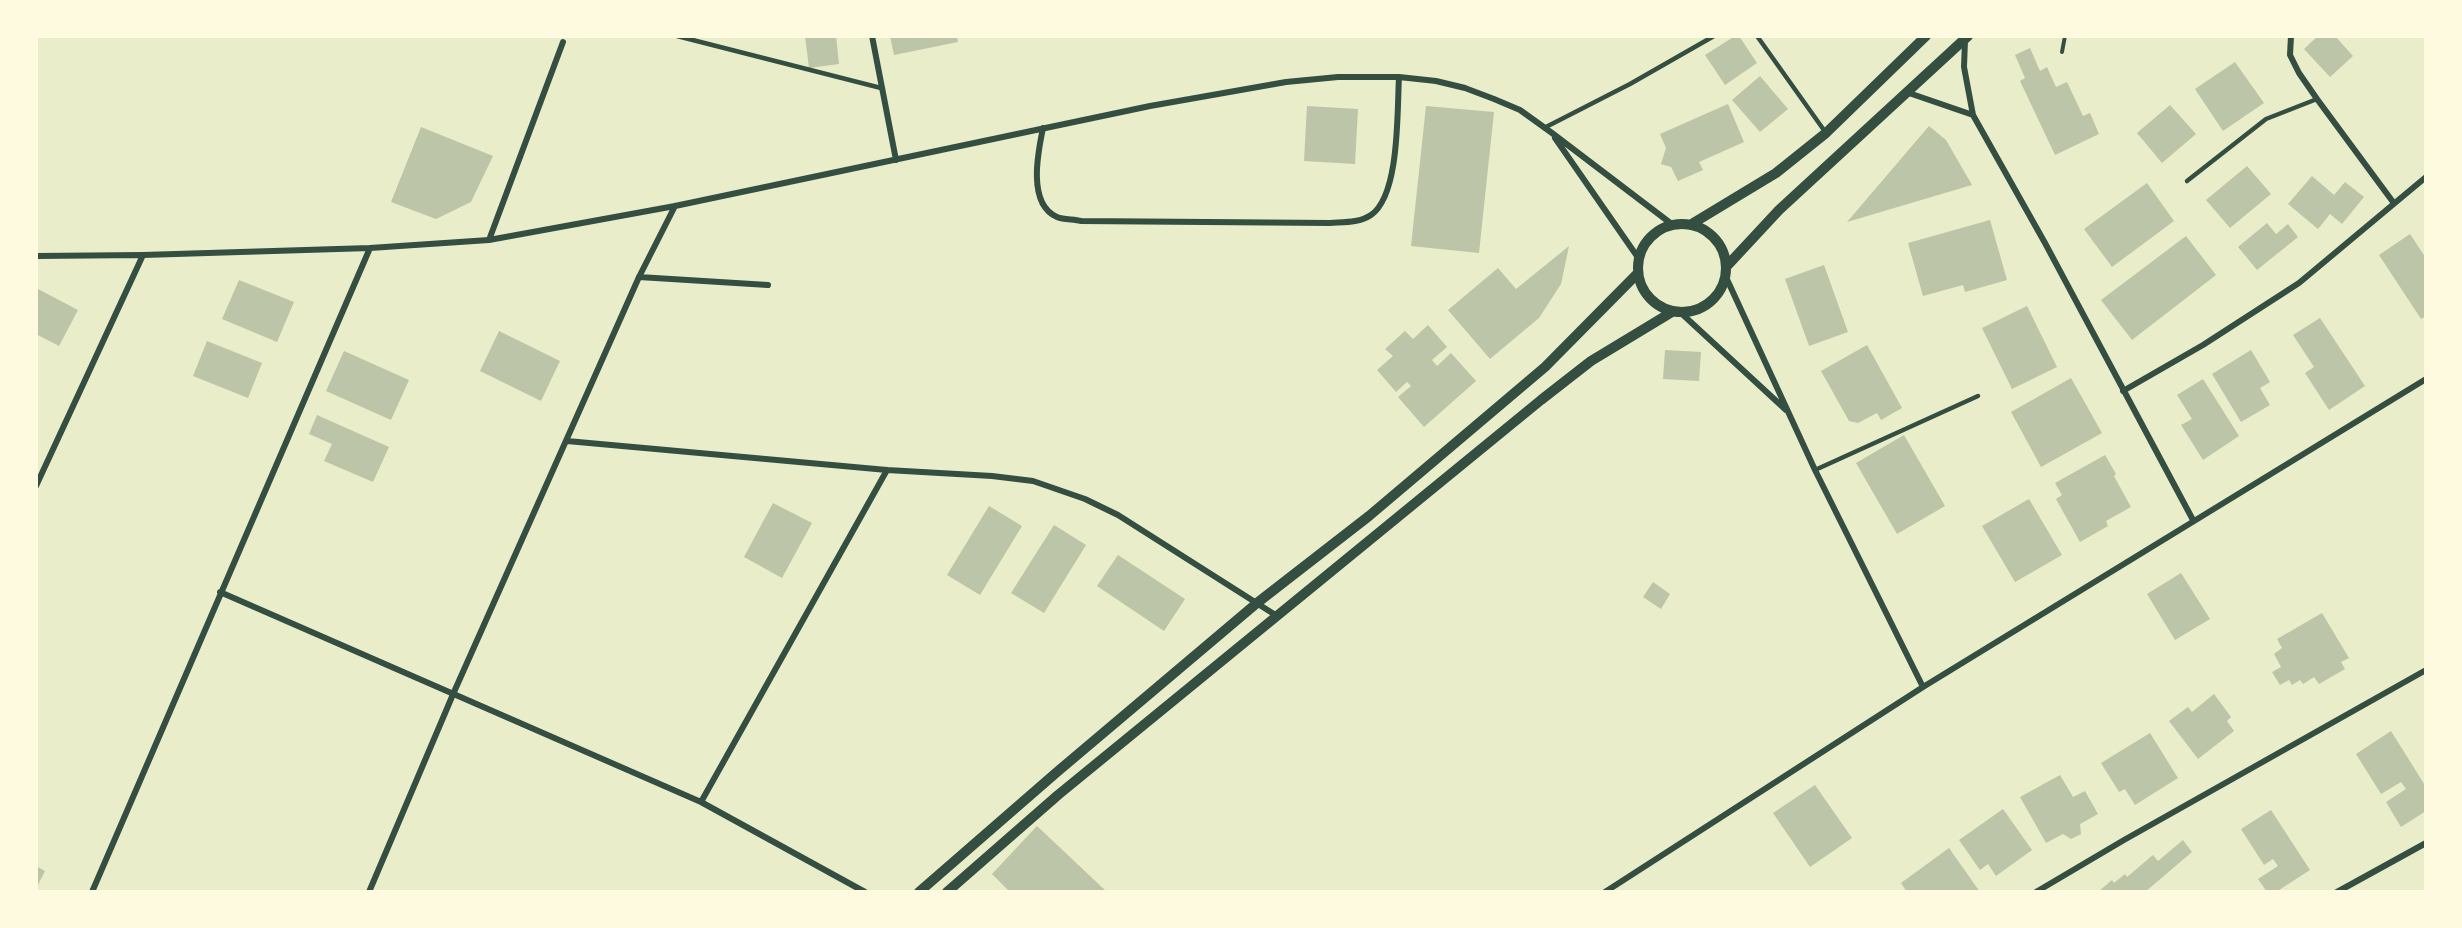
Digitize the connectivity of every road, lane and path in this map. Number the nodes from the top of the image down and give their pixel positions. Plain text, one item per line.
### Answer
1 (677, 36) edge
2 (872, 36) edge
3 (1714, 36) edge
4 (1757, 36) edge
5 (1926, 36) edge
6 (2065, 36) edge
7 (2290, 36) edge
8 (1966, 38) edge
9 (563, 42) dead end
10 (2062, 52) dead end
11 (1399, 77) junction
12 (881, 88) junction
13 (1906, 92) junction
14 (2317, 99) junction
15 (1973, 115) junction
16 (1544, 128) junction
17 (1043, 129) junction
18 (1552, 133) junction
19 (1826, 133) junction
20 (896, 160) junction
21 (2426, 177) edge
22 (2187, 181) dead end
23 (2394, 202) junction
24 (675, 206) junction
25 (1672, 225) junction
26 (1690, 225) junction
27 (489, 240) junction
28 (370, 248) junction
29 (143, 255) junction
30 (36, 256) edge
31 (1639, 259) junction
32 (1726, 271) junction
33 (1638, 273) junction
34 (639, 277) junction
35 (768, 285) dead end
36 (1677, 312) junction
37 (2426, 379) edge
38 (2123, 391) junction
39 (1978, 396) dead end
40 (1790, 413) junction
41 (567, 441) junction
42 (887, 470) junction
43 (1815, 470) junction
44 (36, 486) edge
45 (2193, 520) junction
46 (220, 592) junction
47 (1257, 603) junction
48 (1277, 616) junction
49 (2426, 670) edge
50 (1923, 687) junction
51 (454, 692) junction
52 (701, 802) junction
53 (2426, 843) edge
54 (92, 892) edge
55 (369, 892) edge
56 (865, 892) edge
57 (920, 892) edge
58 (947, 892) edge
59 (1605, 892) edge
60 (2036, 892) edge
61 (2337, 892) edge

1 - 12 lane
2 - 12 street
3 - 16 lane
4 - 19 lane
5 - 19 street
6 - 10 path
7 - 14 street
8 - 13 street
8 - 15 street
9 - 27 street
11 - 16 street
11 - 17 street
11 - 17 street
12 - 20 street
13 - 15 street
13 - 32 street
14 - 22 lane
14 - 23 street
15 - 38 street
16 - 18 street
17 - 20 street
18 - 25 street
18 - 31 street
19 - 26 street
20 - 24 street
21 - 23 street
23 - 38 street
24 - 27 street
24 - 34 street
25 - 26 street
25 - 31 street
26 - 32 street
27 - 28 street
28 - 29 street
28 - 46 street
29 - 30 street
29 - 44 street
31 - 33 street
32 - 36 street
32 - 40 street
33 - 36 street
33 - 47 street
34 - 35 street
34 - 41 street
36 - 40 street
36 - 48 street
37 - 45 street
38 - 45 street
39 - 43 lane
40 - 43 street
41 - 42 street
41 - 51 street
42 - 47 street
42 - 52 street
43 - 50 street
45 - 50 street
46 - 51 street
46 - 54 street
47 - 48 street
47 - 57 street
48 - 58 street
49 - 60 street
50 - 59 street
51 - 52 street
51 - 55 street
52 - 56 street
53 - 61 street

